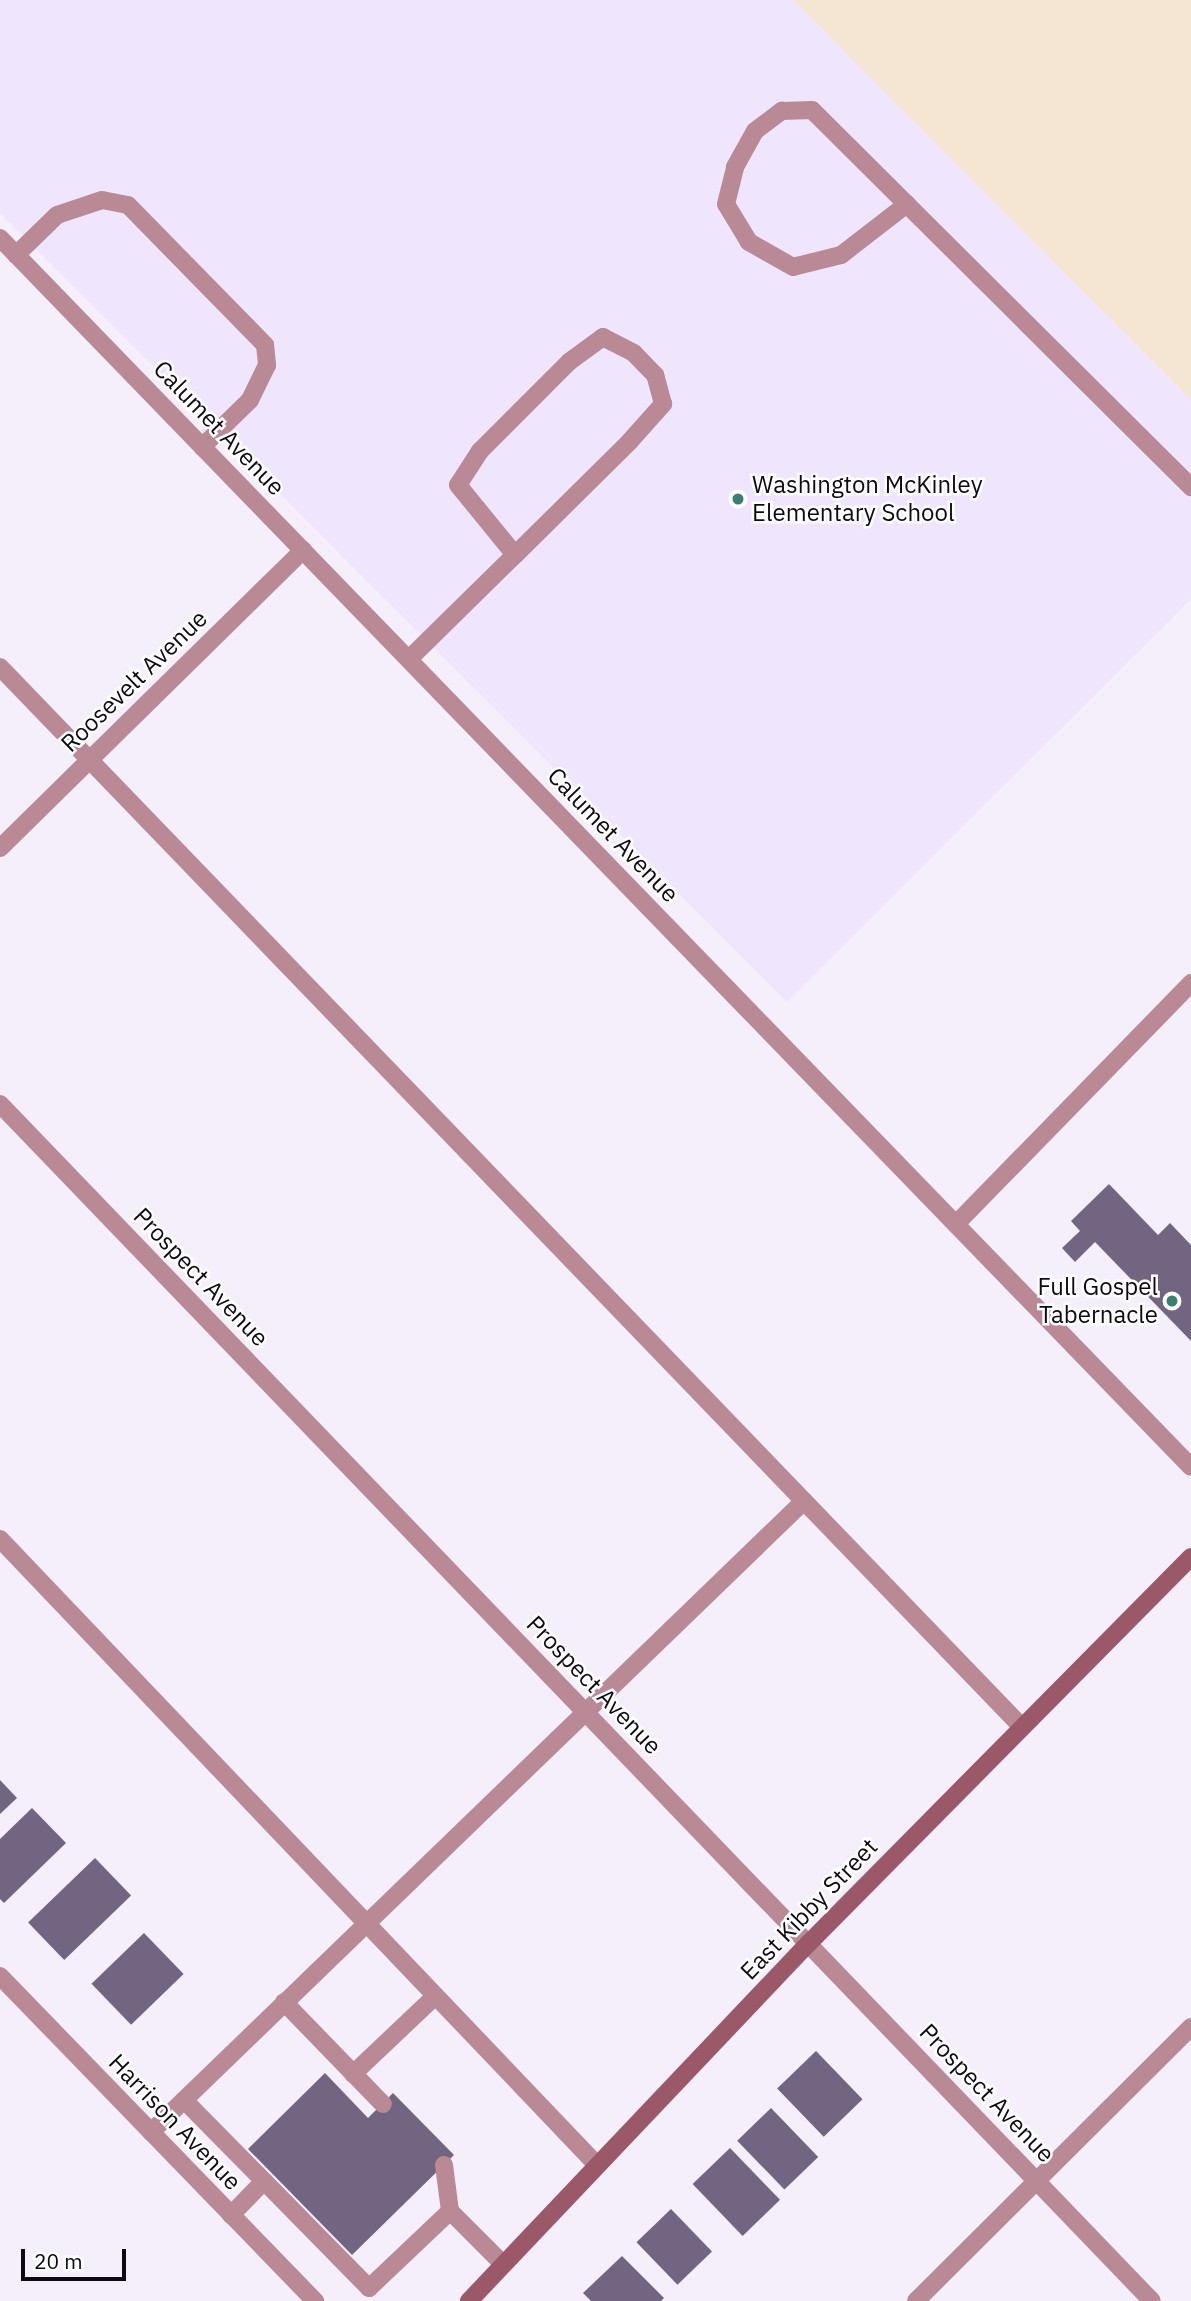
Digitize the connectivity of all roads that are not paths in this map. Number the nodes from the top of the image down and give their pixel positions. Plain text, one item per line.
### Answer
1 (907, 204) junction
2 (0, 238) edge
3 (16, 255) junction
4 (202, 447) junction
5 (1191, 487) edge
6 (303, 550) junction
7 (515, 555) junction
8 (409, 659) junction
9 (0, 667) edge
10 (89, 760) junction
11 (0, 848) edge
12 (1191, 983) edge
13 (0, 1104) edge
14 (956, 1224) junction
15 (1191, 1467) edge
16 (804, 1501) junction
17 (0, 1539) edge
18 (1191, 1557) edge
19 (586, 1712) junction
20 (1022, 1727) junction
21 (366, 1922) junction
22 (809, 1942) junction
23 (0, 1976) edge
24 (434, 1997) junction
25 (284, 2003) junction
26 (1191, 2027) edge
27 (353, 2074) junction
28 (184, 2100) junction
29 (383, 2104) dead end
30 (150, 2132) junction
31 (444, 2165) dead end
32 (597, 2165) junction
33 (264, 2181) junction
34 (1037, 2181) junction
35 (450, 2211) junction
36 (231, 2215) junction
37 (503, 2264) junction
38 (314, 2301) edge
39 (469, 2301) edge
40 (916, 2301) edge
41 (1152, 2301) edge

1 - 1 street
1 - 5 street
2 - 3 street, Calumet Avenue
3 - 4 street, Calumet Avenue
3 - 4 street
4 - 6 street, Calumet Avenue
6 - 8 street, Calumet Avenue
6 - 10 street, Roosevelt Avenue
7 - 7 street
7 - 8 street
8 - 14 street, Calumet Avenue
9 - 10 street
10 - 11 street, Roosevelt Avenue
10 - 16 street
12 - 14 street
13 - 19 street, Prospect Avenue
14 - 15 street, Calumet Avenue
16 - 19 street
16 - 20 street
17 - 21 street
18 - 20 street, East Kibby Street
19 - 21 street
19 - 22 street, Prospect Avenue
20 - 22 street, East Kibby Street
21 - 24 street
21 - 25 street
22 - 32 street, East Kibby Street
22 - 34 street, Prospect Avenue
23 - 30 street, Harrison Avenue
24 - 27 street
24 - 32 street
25 - 27 street
25 - 28 street
26 - 34 street
27 - 29 street
28 - 30 street
28 - 33 street
30 - 36 street, Harrison Avenue
31 - 35 street
32 - 37 street, East Kibby Street
33 - 35 street
33 - 36 street
34 - 40 street
34 - 41 street, Prospect Avenue
35 - 37 street
36 - 38 street, Harrison Avenue
37 - 39 street, East Kibby Street

